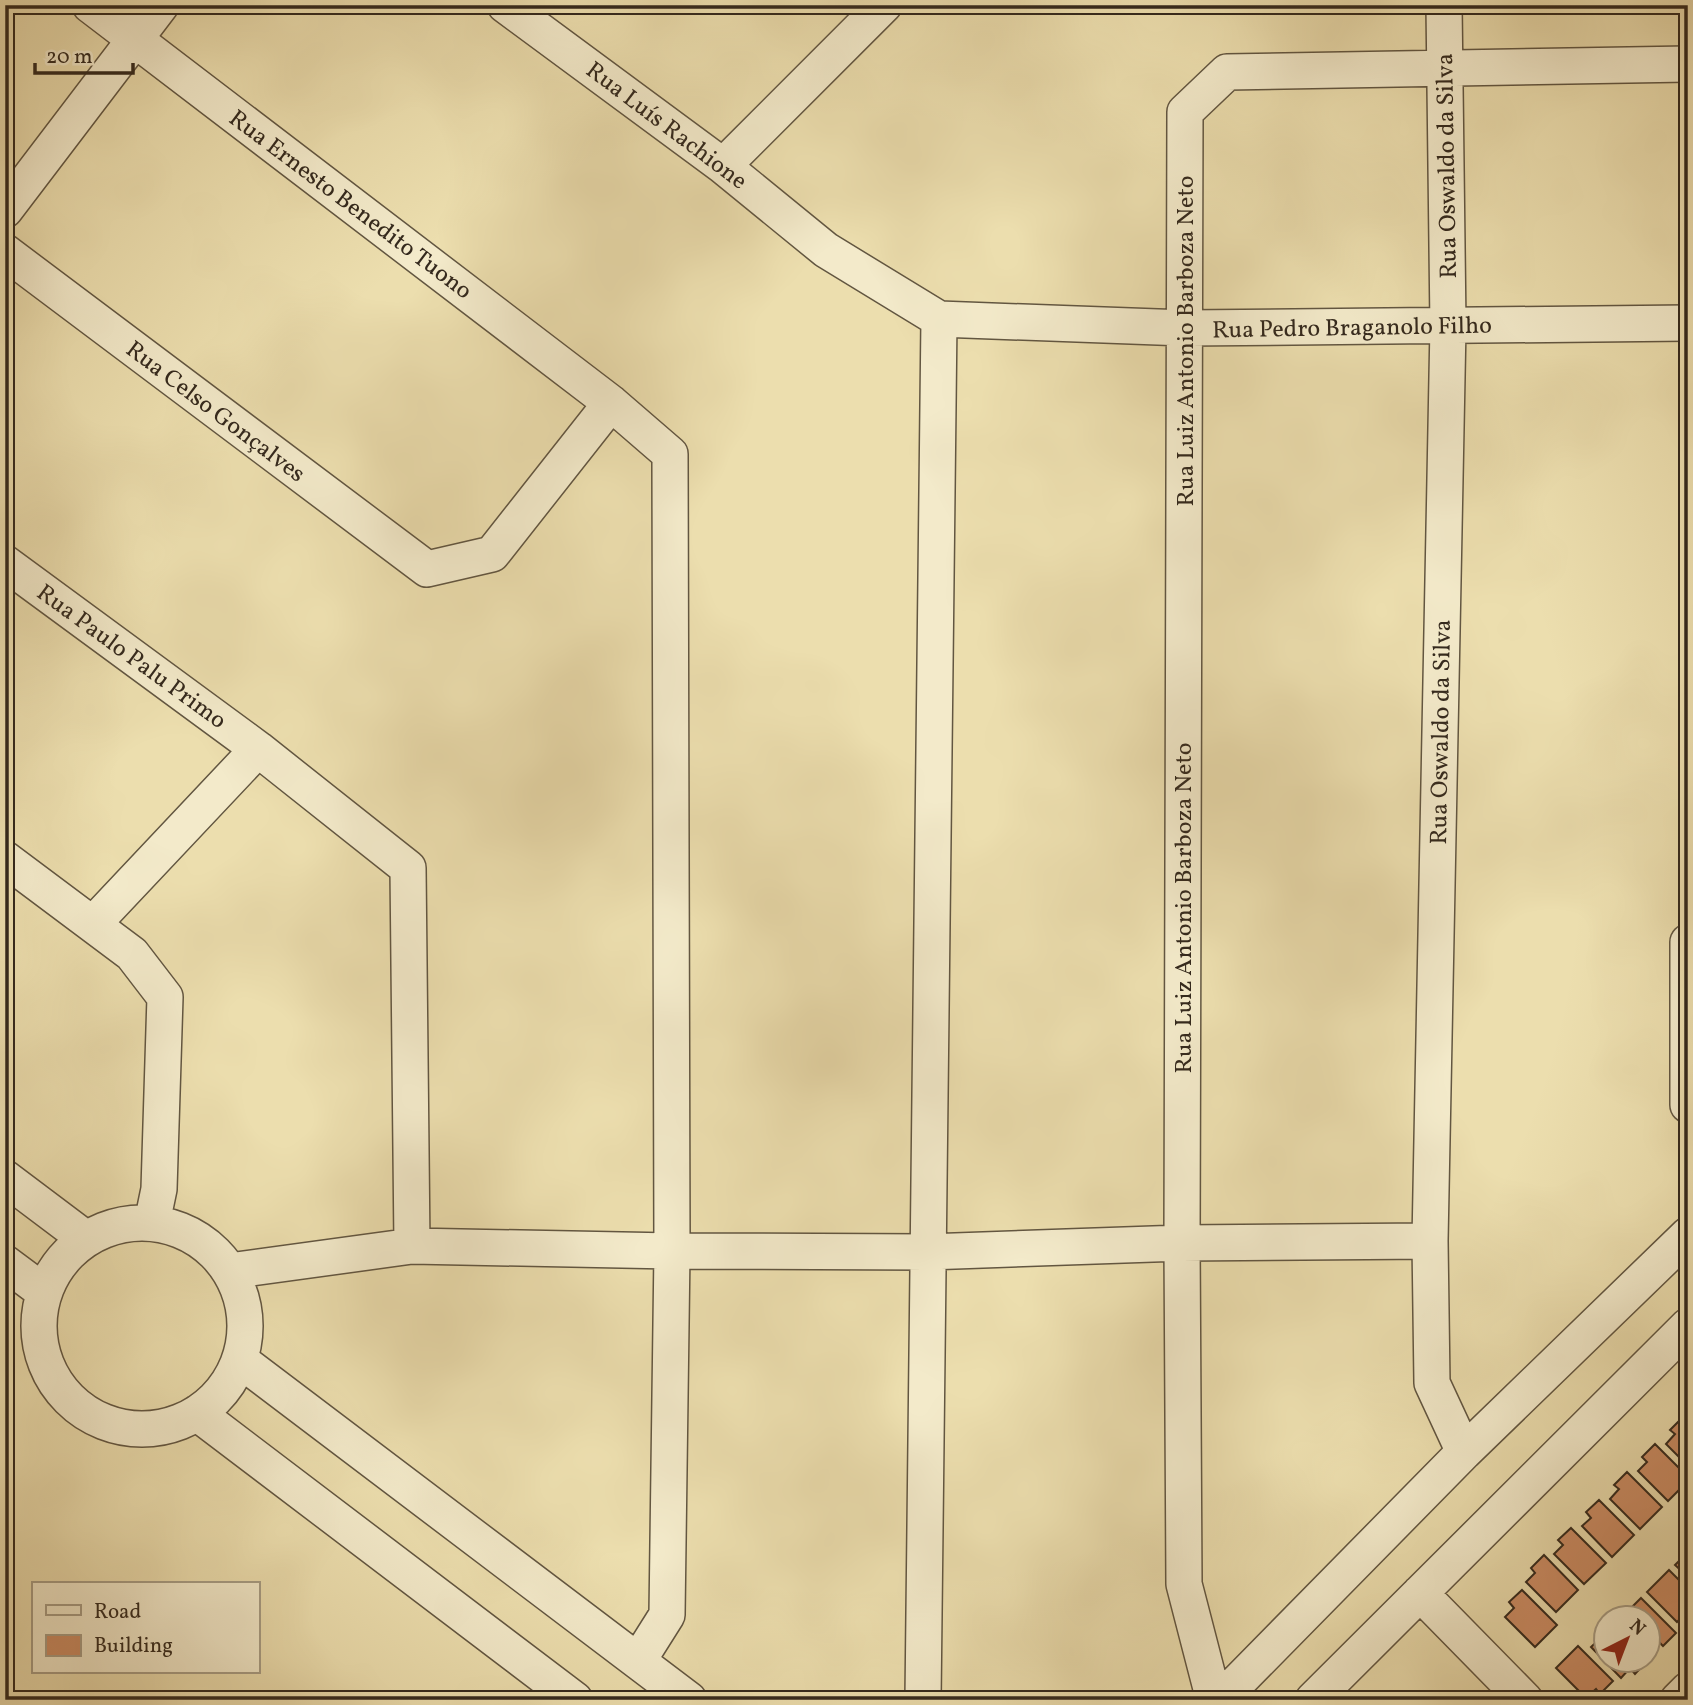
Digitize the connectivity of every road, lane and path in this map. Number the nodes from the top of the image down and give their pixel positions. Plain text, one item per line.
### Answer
1 (90, 5) edge
2 (161, 5) edge
3 (884, 5) edge
4 (1444, 5) edge
5 (511, 7) edge
6 (135, 39) junction
7 (1688, 64) edge
8 (1446, 68) junction
9 (723, 166) junction
10 (5, 210) edge
11 (825, 250) joint
12 (5, 252) edge
13 (939, 319) junction
14 (1688, 323) edge
15 (1448, 326) junction
16 (1185, 328) junction
17 (611, 403) junction
18 (5, 563) edge
19 (258, 749) junction
20 (5, 859) edge
21 (93, 924) junction
22 (1688, 942) edge
23 (1688, 1105) edge
24 (5, 1178) edge
25 (152, 1223) junction
26 (1688, 1235) edge
27 (86, 1238) junction
28 (1430, 1241) junction
29 (1182, 1243) junction
30 (412, 1247) junction
31 (672, 1251) junction
32 (927, 1252) junction
33 (5, 1263) edge
34 (229, 1271) junction
35 (44, 1292) junction
36 (1688, 1326) edge
37 (240, 1360) junction
38 (197, 1413) junction
39 (1464, 1452) junction
40 (1420, 1593) junction
41 (638, 1661) junction
42 (1688, 1690) edge
43 (575, 1700) edge
44 (689, 1700) edge
45 (923, 1700) edge
46 (1214, 1700) edge
47 (1220, 1700) edge
48 (1313, 1700) edge
49 (1525, 1700) edge
50 (1678, 1700) edge

1 - 6 street, Rua Ernesto Benedito Tuono
2 - 6 street
3 - 9 street
4 - 8 street, Rua Oswaldo da Silva
5 - 9 street, Rua Luís Rachione
6 - 10 street
6 - 17 street, Rua Ernesto Benedito Tuono
7 - 8 street
8 - 15 street, Rua Oswaldo da Silva
8 - 16 street, Rua Luiz Antonio Barboza Neto
9 - 11 street, Rua Luís Rachione
11 - 13 street, Rua Pedro Braganolo Filho
12 - 17 street, Rua Celso Gonçalves
13 - 16 street, Rua Pedro Braganolo Filho
13 - 32 street
14 - 15 street, Rua Pedro Braganolo Filho
15 - 16 street, Rua Pedro Braganolo Filho
15 - 28 street, Rua Oswaldo da Silva
16 - 29 street, Rua Luiz Antonio Barboza Neto
17 - 31 street, Rua Ernesto Benedito Tuono
18 - 19 street, Rua Paulo Palu Primo
19 - 21 street
19 - 30 street, Rua Paulo Palu Primo
20 - 21 street
21 - 25 street
22 - 23 street
24 - 27 street
25 - 27 street
25 - 34 street
26 - 39 street
27 - 35 street
28 - 29 street
28 - 39 street, Rua Oswaldo da Silva
29 - 32 street
29 - 46 street, Rua Luiz Antonio Barboza Neto
30 - 31 street
30 - 34 street
31 - 32 street
31 - 41 street, Rua Ernesto Benedito Tuono
32 - 45 street
33 - 35 street
34 - 37 street
35 - 38 street
36 - 40 street
37 - 38 street
37 - 41 street
38 - 43 street
39 - 47 street
40 - 48 street
40 - 49 street
41 - 44 street
42 - 50 street

